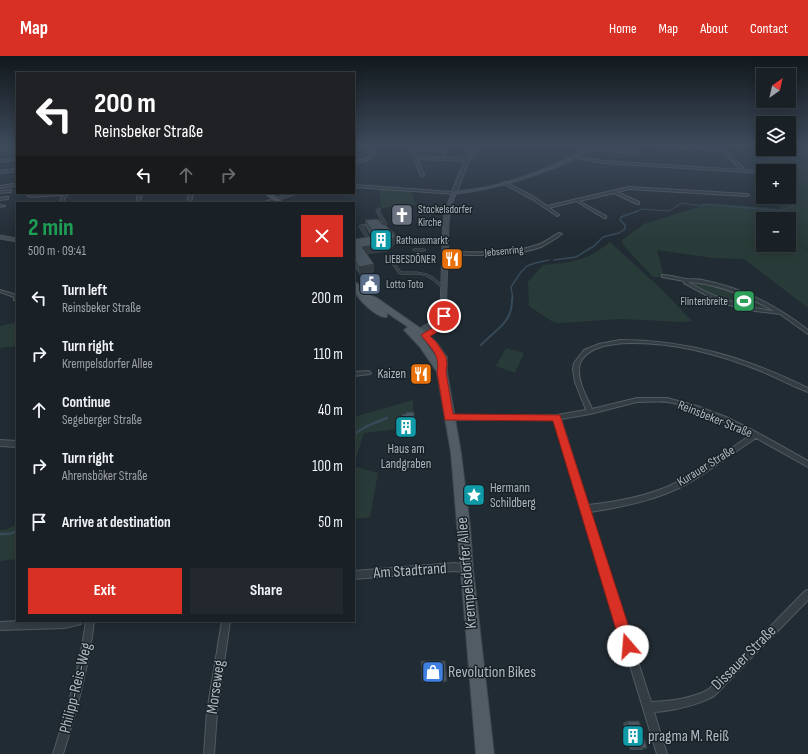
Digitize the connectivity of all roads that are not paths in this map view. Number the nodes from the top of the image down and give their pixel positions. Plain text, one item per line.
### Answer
1 (461, 178) edge
2 (519, 178) edge
3 (505, 183) junction
4 (14, 185) dead end
5 (0, 186) edge
6 (355, 186) edge
7 (10, 190) dead end
8 (456, 190) junction
9 (613, 191) junction
10 (0, 192) edge
11 (30, 194) edge
12 (65, 194) joint
13 (268, 194) edge
14 (294, 194) edge
15 (747, 195) dead end
16 (6, 198) dead end
17 (0, 199) edge
18 (276, 199) junction
19 (576, 200) junction
20 (61, 202) edge
21 (267, 202) edge
22 (280, 202) edge
23 (638, 202) dead end
24 (546, 207) junction
25 (380, 209) dead end
26 (557, 215) dead end
27 (605, 218) dead end
28 (384, 223) junction
29 (560, 234) dead end
30 (0, 237) edge
31 (16, 239) edge
32 (365, 243) edge
33 (400, 243) dead end
34 (415, 250) dead end
35 (424, 250) dead end
36 (445, 252) junction
37 (394, 264) dead end
38 (664, 276) dead end
39 (686, 280) junction
40 (355, 286) edge
41 (444, 288) junction
42 (0, 291) edge
43 (16, 299) dead end
44 (779, 313) junction
45 (808, 332) edge
46 (420, 334) junction
47 (368, 373) dead end
48 (355, 374) edge
49 (808, 390) edge
50 (590, 412) junction
51 (556, 417) junction
52 (449, 418) junction
53 (756, 435) junction
54 (0, 443) edge
55 (16, 444) edge
56 (808, 464) edge
57 (585, 509) junction
58 (466, 569) junction
59 (355, 575) edge
60 (808, 594) edge
61 (74, 622) edge
62 (90, 622) edge
63 (226, 622) edge
64 (0, 626) edge
65 (647, 707) junction
66 (58, 754) edge
67 (209, 754) edge
68 (485, 754) edge
69 (662, 754) edge

1 - 8 street
2 - 3 main road
3 - 8 main road
3 - 24 street
4 - 5 street
6 - 8 street
7 - 10 street
8 - 36 main road
9 - 15 street
9 - 19 street
9 - 23 street
11 - 12 street
12 - 20 street
13 - 18 main road
14 - 18 street
16 - 17 street
18 - 21 street
18 - 22 main road
19 - 24 street
19 - 27 street
24 - 26 street
25 - 28 street
28 - 32 street
28 - 33 street
29 - 36 street, Jebsenring
30 - 31 main road
34 - 35 street
36 - 41 main road
37 - 41 street
38 - 39 street
39 - 44 street
39 - 44 street
40 - 46 main road, Krempelsdorfer Allee
41 - 46 main road
42 - 43 street
44 - 45 street
46 - 52 main road, Krempelsdorfer Allee
47 - 48 street
49 - 50 street
50 - 51 street, Reinsbeker Straße
50 - 53 street, Reinsbeker Straße
51 - 52 street, Reinsbeker Straße
51 - 57 street
52 - 58 main road, Krempelsdorfer Allee
53 - 56 street, Reinsbeker Straße
53 - 57 street, Kurauer Straße
54 - 55 street
57 - 65 street
58 - 59 street, Am Stadtrand
58 - 68 main road, Krempelsdorfer Allee
60 - 65 street, Dissauer Straße
61 - 64 street
62 - 66 street, Philipp-Reis-Weg
63 - 67 street, Morseweg
65 - 69 street

